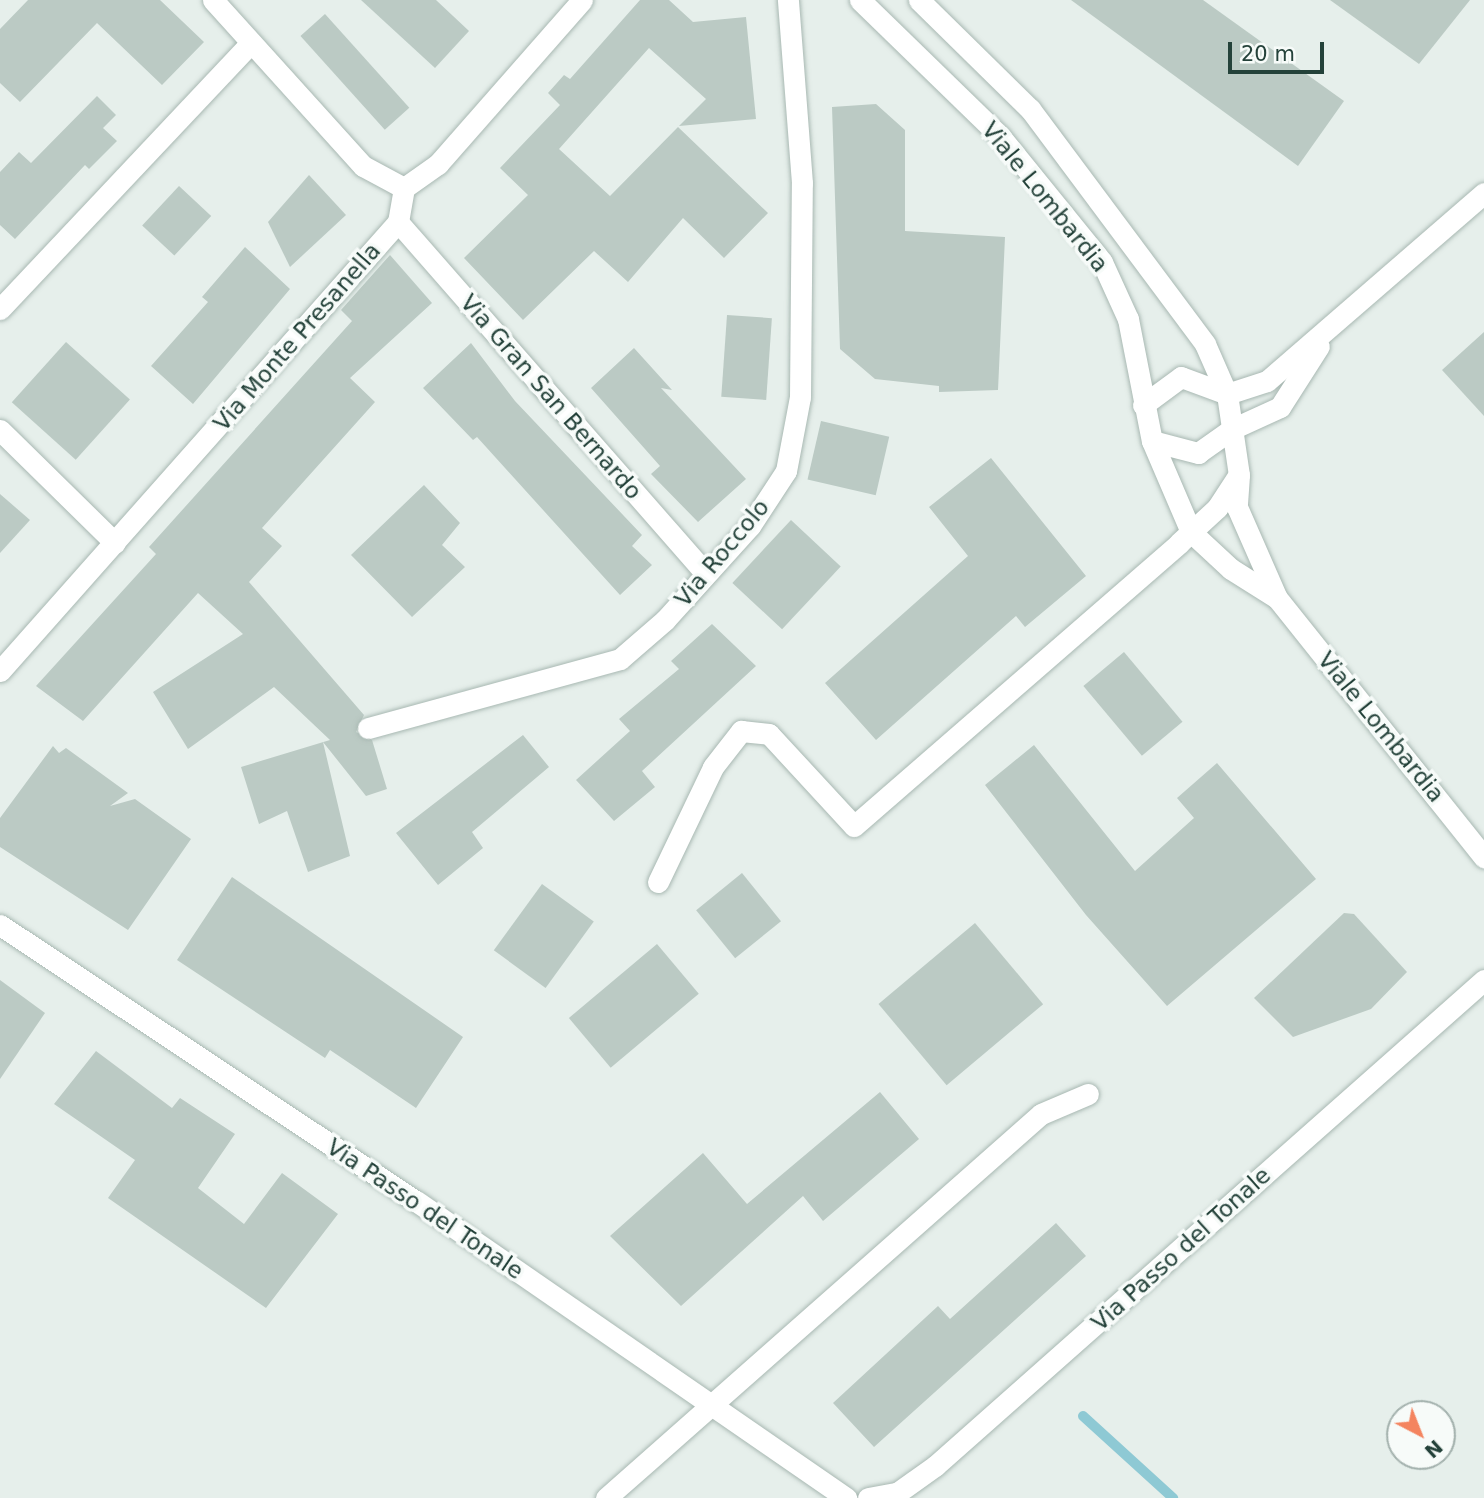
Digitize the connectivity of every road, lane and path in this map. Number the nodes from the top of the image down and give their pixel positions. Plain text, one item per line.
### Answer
1 (213, 0) edge
2 (582, 0) edge
3 (788, 0) edge
4 (860, 0) edge
5 (919, 0) edge
6 (251, 43) junction
7 (404, 188) junction
8 (1484, 193) edge
9 (398, 222) junction
10 (0, 309) edge
11 (1330, 327) junction
12 (1227, 394) junction
13 (1143, 405) junction
14 (1232, 429) junction
15 (0, 430) edge
16 (1152, 441) junction
17 (1239, 475) junction
18 (1191, 532) junction
19 (115, 543) junction
20 (704, 572) junction
21 (1277, 598) junction
22 (0, 671) edge
23 (368, 728) dead end
24 (1484, 857) edge
25 (658, 882) dead end
26 (0, 925) edge
27 (1484, 979) edge
28 (1088, 1094) dead end
29 (710, 1407) junction
30 (606, 1498) edge
31 (846, 1498) edge
32 (868, 1498) edge

1 - 6 street
2 - 7 street
3 - 20 street, Via Roccolo
4 - 13 street, Viale Lombardia
5 - 12 street, Viale Lombardia
6 - 7 street
6 - 10 street
7 - 9 street, Via Monte Presanella
8 - 11 street
9 - 19 street, Via Monte Presanella
9 - 20 street, Via Gran San Bernardo
11 - 12 street
11 - 14 street
12 - 13 street
12 - 14 street, Viale Lombardia
13 - 16 street, Viale Lombardia
14 - 16 street
14 - 17 street, Viale Lombardia
15 - 19 street
16 - 18 street, Viale Lombardia
17 - 18 street
17 - 21 street, Viale Lombardia
18 - 21 street, Viale Lombardia
18 - 25 street
19 - 22 street, Via Monte Presanella
20 - 23 street, Via Roccolo
21 - 24 street, Viale Lombardia
26 - 29 street, Via Passo del Tonale
27 - 32 street, Via Passo del Tonale
28 - 29 street
29 - 30 street
29 - 31 street, Via Passo del Tonale

